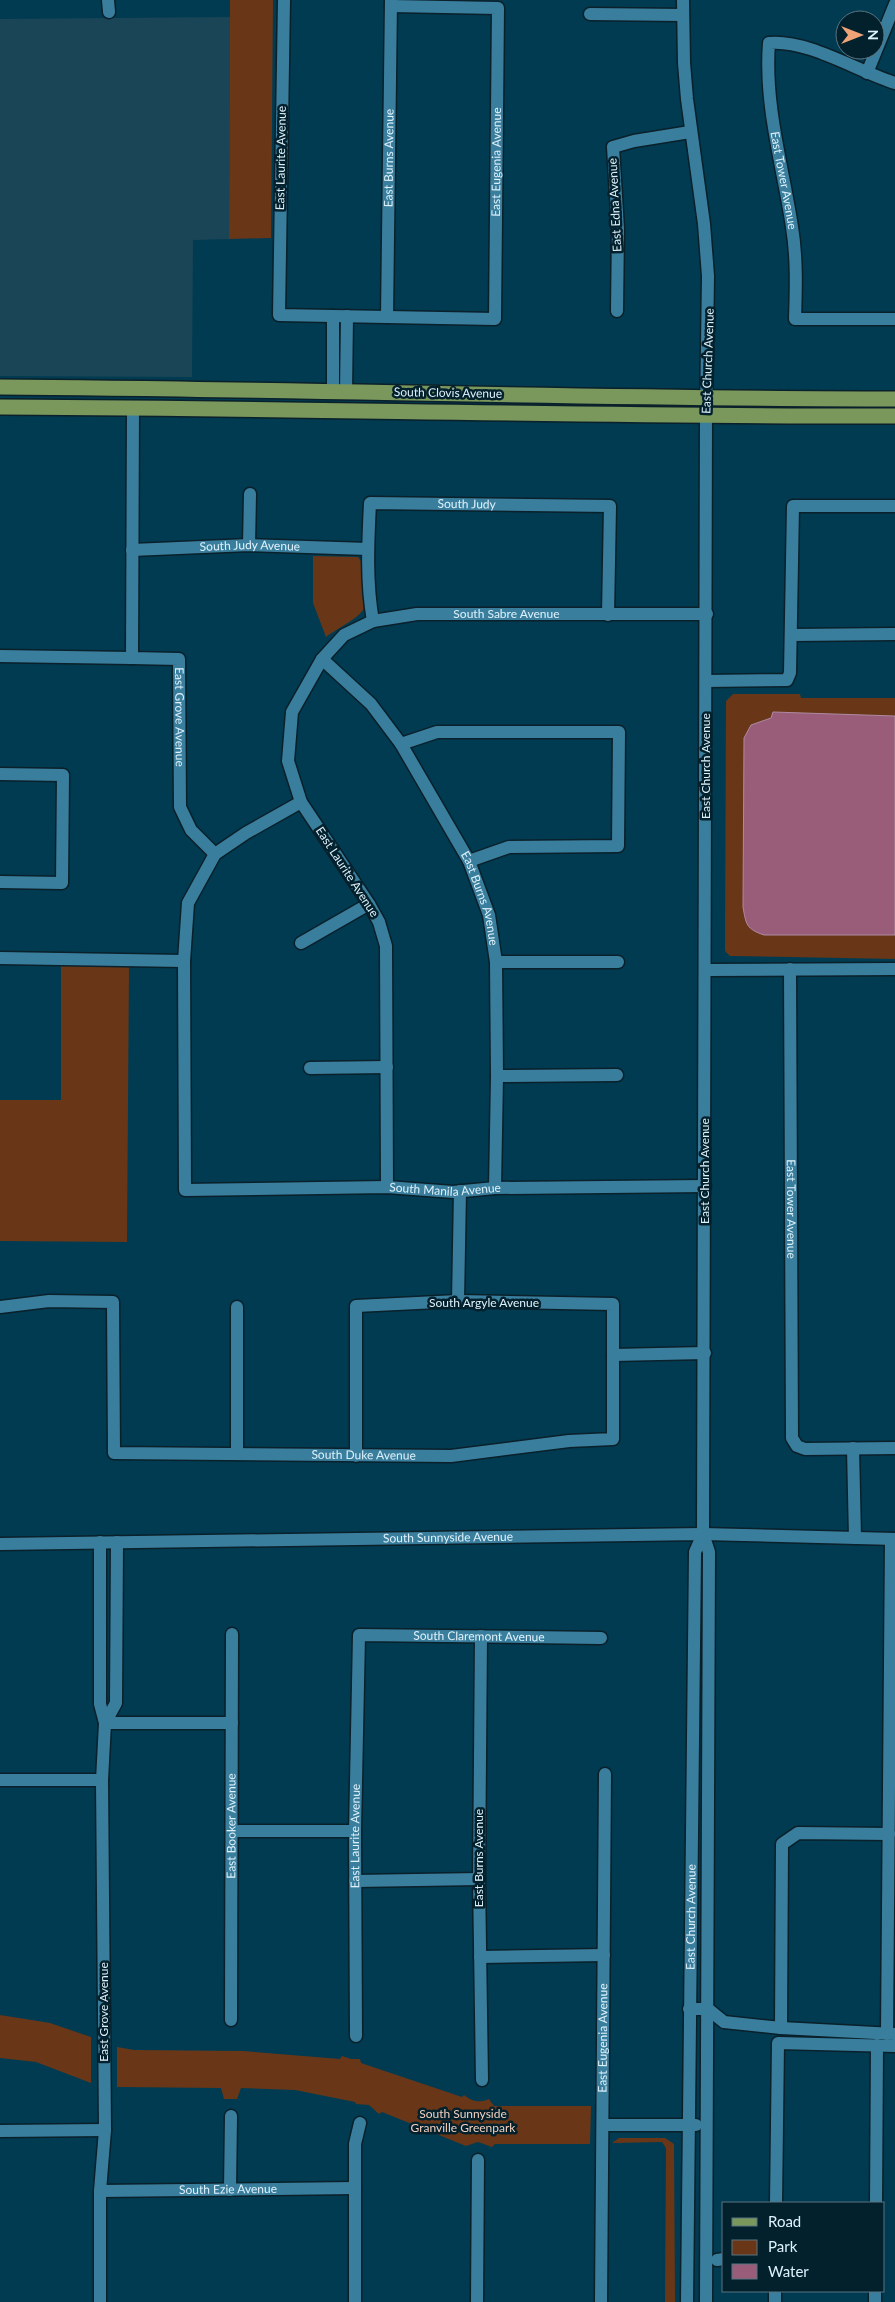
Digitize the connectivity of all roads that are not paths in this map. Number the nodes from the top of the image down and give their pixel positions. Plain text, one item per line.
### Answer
1 (284, 0) edge
2 (683, 0) edge
3 (884, 0) edge
4 (391, 3) edge
5 (895, 4) edge
6 (590, 14) dead end
7 (683, 15) junction
8 (867, 73) junction
9 (895, 83) edge
10 (690, 132) junction
11 (617, 311) dead end
12 (333, 316) junction
13 (347, 316) junction
14 (388, 317) junction
15 (895, 319) edge
16 (0, 387) edge
17 (220, 389) junction
18 (340, 390) junction
19 (706, 398) junction
20 (895, 399) edge
21 (0, 407) edge
22 (133, 407) junction
23 (706, 416) junction
24 (895, 416) edge
25 (250, 494) dead end
26 (895, 506) edge
27 (249, 545) junction
28 (368, 549) junction
29 (132, 550) junction
30 (707, 614) junction
31 (608, 615) junction
32 (373, 621) junction
33 (895, 634) edge
34 (791, 635) junction
35 (0, 656) edge
36 (132, 658) junction
37 (322, 659) junction
38 (706, 681) junction
39 (401, 744) junction
40 (0, 774) edge
41 (301, 802) junction
42 (215, 854) junction
43 (470, 861) junction
44 (0, 882) edge
45 (369, 904) junction
46 (301, 943) dead end
47 (0, 958) edge
48 (184, 961) junction
49 (496, 962) junction
50 (618, 962) dead end
51 (790, 969) junction
52 (895, 969) edge
53 (706, 970) junction
54 (388, 1067) junction
55 (310, 1068) dead end
56 (617, 1074) dead end
57 (498, 1076) junction
58 (705, 1186) junction
59 (388, 1187) junction
60 (495, 1188) junction
61 (460, 1191) junction
62 (458, 1301) junction
63 (0, 1307) edge
64 (237, 1307) dead end
65 (704, 1353) junction
66 (613, 1355) junction
67 (853, 1448) junction
68 (895, 1448) edge
69 (238, 1454) junction
70 (356, 1456) junction
71 (703, 1534) junction
72 (855, 1538) junction
73 (893, 1539) edge
74 (100, 1542) junction
75 (117, 1542) junction
76 (0, 1544) edge
77 (893, 1609) edge
78 (232, 1634) dead end
79 (359, 1635) joint
80 (481, 1636) junction
81 (601, 1638) dead end
82 (105, 1723) junction
83 (232, 1723) junction
84 (605, 1774) dead end
85 (0, 1780) edge
86 (102, 1780) junction
87 (892, 1786) edge
88 (232, 1831) junction
89 (354, 1831) junction
90 (889, 1834) junction
91 (479, 1880) junction
92 (355, 1881) junction
93 (604, 1955) junction
94 (480, 1956) junction
95 (689, 2009) junction
96 (708, 2009) junction
97 (231, 2020) dead end
98 (781, 2028) junction
99 (891, 2034) edge
100 (356, 2036) dead end
101 (877, 2045) junction
102 (895, 2046) edge
103 (482, 2080) dead end
104 (231, 2116) dead end
105 (360, 2123) dead end
106 (706, 2124) junction
107 (603, 2125) junction
108 (688, 2125) junction
109 (105, 2130) junction
110 (0, 2131) edge
111 (478, 2160) dead end
112 (355, 2188) junction
113 (230, 2190) junction
114 (100, 2191) junction
115 (776, 2202) edge
116 (876, 2202) edge
117 (100, 2302) edge
118 (355, 2302) edge
119 (477, 2302) edge
120 (600, 2302) edge
121 (687, 2302) edge
122 (706, 2302) edge

1 - 12 street, East Laurite Avenue
2 - 7 street, East Church Avenue
3 - 5 street
4 - 14 street, East Burns Avenue
4 - 14 street, East Eugenia Avenue
5 - 8 street
6 - 7 street
7 - 10 street, East Church Avenue
8 - 9 street
8 - 15 street, East Tower Avenue
10 - 11 street, East Edna Avenue
10 - 19 street, East Church Avenue
12 - 13 street
12 - 18 street
13 - 14 street
13 - 18 street
16 - 17 main road, South Clovis Avenue
17 - 18 main road, South Clovis Avenue
17 - 22 main road
18 - 19 main road, South Clovis Avenue
19 - 20 main road, South Clovis Avenue
19 - 23 street, East Church Avenue
21 - 22 main road, South Clovis Avenue
22 - 23 main road, South Clovis Avenue
22 - 29 street
23 - 24 main road, South Clovis Avenue
23 - 30 street, East Church Avenue
25 - 27 street
26 - 34 street
27 - 28 street, South Judy Avenue
27 - 29 street, South Judy Avenue
28 - 31 street, South Judy
28 - 32 street
29 - 36 street
30 - 31 street, South Sabre Avenue
30 - 38 street, East Church Avenue
31 - 32 street, South Sabre Avenue
32 - 37 street, South Sabre Avenue
33 - 34 street
34 - 38 street
35 - 36 street
36 - 42 street, East Grove Avenue
37 - 39 street, East Burns Avenue
37 - 41 street, East Laurite Avenue
38 - 53 street, East Church Avenue
39 - 43 street, East Burns Avenue
39 - 43 street
40 - 44 street
41 - 42 street
41 - 45 street, East Laurite Avenue
42 - 48 street
43 - 49 street, East Burns Avenue
45 - 46 street
45 - 54 street, East Laurite Avenue
47 - 48 street
48 - 59 street, South Manila Avenue
49 - 50 street
49 - 57 street, East Burns Avenue
51 - 52 street
51 - 53 street
51 - 67 street, East Tower Avenue
53 - 58 street, East Church Avenue
54 - 55 street
54 - 59 street, East Laurite Avenue
56 - 57 street
57 - 60 street, East Burns Avenue
58 - 60 street, South Manila Avenue
58 - 65 street, East Church Avenue
59 - 61 street, South Manila Avenue
60 - 61 street, South Manila Avenue
61 - 62 street
62 - 66 street, South Argyle Avenue
62 - 70 street, South Argyle Avenue
63 - 69 street, South Duke Avenue
64 - 69 street
65 - 66 street
65 - 71 street, East Church Avenue
66 - 70 street, South Duke Avenue
67 - 68 street
67 - 72 street
69 - 70 street, South Duke Avenue
71 - 72 street, South Sunnyside Avenue
71 - 75 street, South Sunnyside Avenue
71 - 95 street, East Church Avenue
71 - 96 street, East Church Avenue
72 - 73 street, South Sunnyside Avenue
73 - 77 street
74 - 75 street, South Sunnyside Avenue
74 - 76 street, South Sunnyside Avenue
74 - 82 street, East Grove Avenue
75 - 82 street, East Grove Avenue
77 - 87 street
78 - 83 street, East Booker Avenue
79 - 80 street, South Claremont Avenue
79 - 89 street, East Laurite Avenue
80 - 81 street, South Claremont Avenue
80 - 91 street, East Burns Avenue
82 - 83 street
82 - 86 street, East Grove Avenue
83 - 88 street, East Booker Avenue
84 - 93 street, East Eugenia Avenue
85 - 86 street
86 - 109 street, East Grove Avenue
87 - 90 street
88 - 89 street
88 - 97 street, East Booker Avenue
89 - 92 street, East Laurite Avenue
90 - 98 street
90 - 99 street
91 - 92 street
91 - 94 street, East Burns Avenue
92 - 100 street, East Laurite Avenue
93 - 94 street
93 - 107 street, East Eugenia Avenue
94 - 103 street, East Burns Avenue
95 - 96 street
95 - 108 street, East Church Avenue
96 - 98 street
96 - 106 street, East Church Avenue
98 - 99 street
101 - 102 street
101 - 115 street
101 - 116 street
104 - 113 street
105 - 112 street
106 - 108 street
106 - 122 street, East Church Avenue
107 - 108 street
107 - 120 street, East Eugenia Avenue
108 - 121 street, East Church Avenue
109 - 110 street
109 - 114 street, East Grove Avenue
111 - 119 street
112 - 113 street, South Ezie Avenue
112 - 118 street
113 - 114 street, South Ezie Avenue
114 - 117 street, East Grove Avenue

